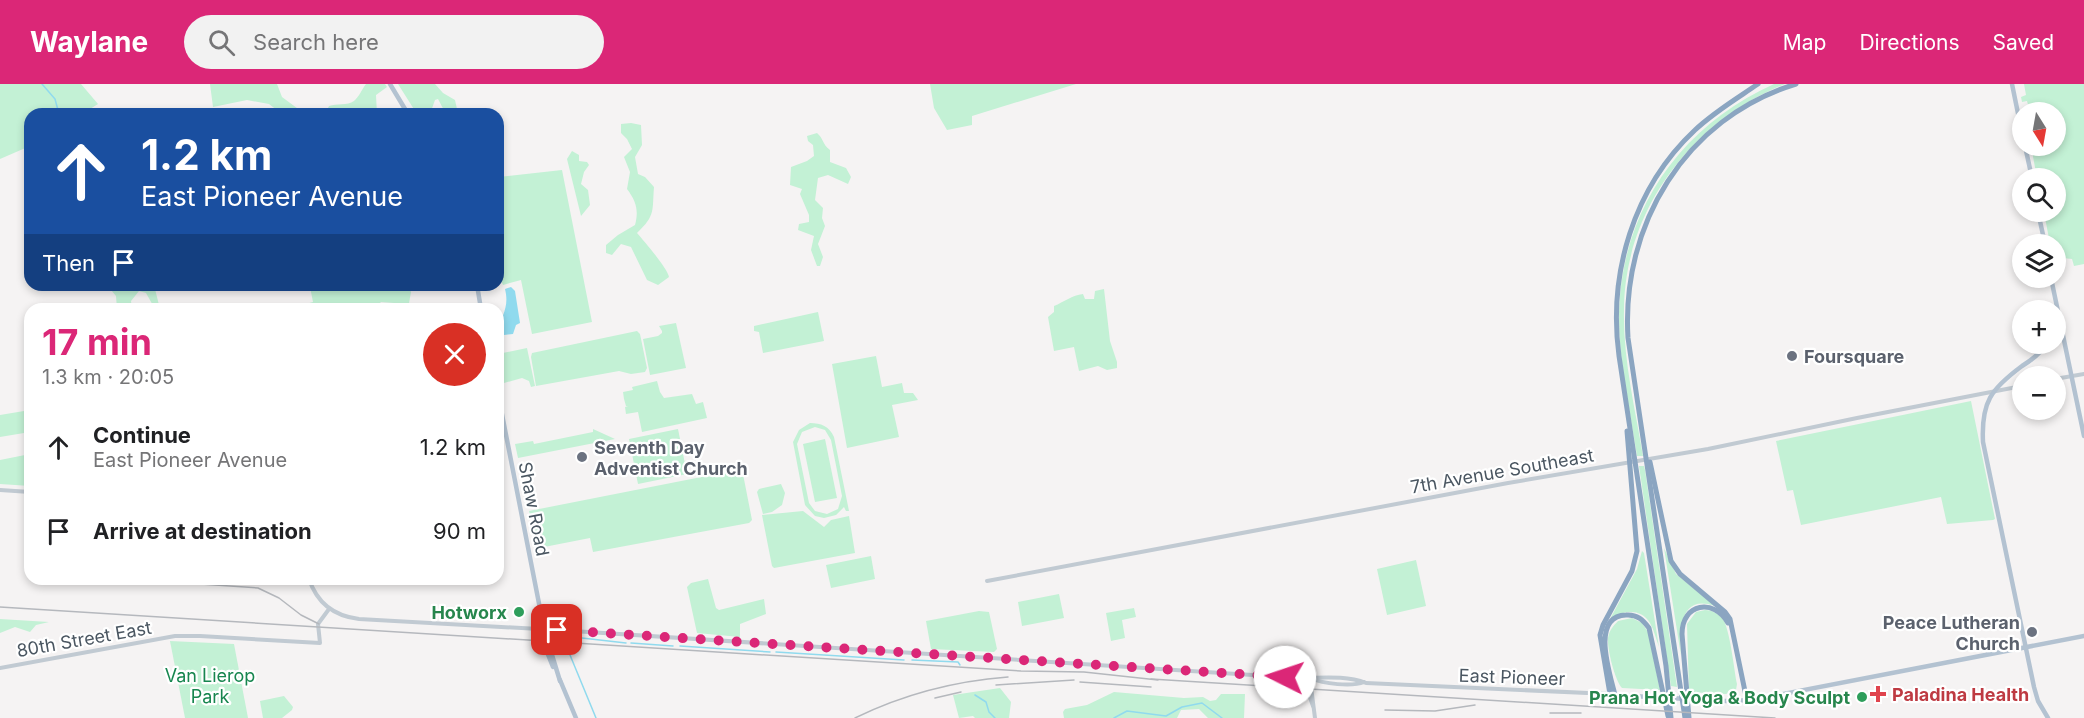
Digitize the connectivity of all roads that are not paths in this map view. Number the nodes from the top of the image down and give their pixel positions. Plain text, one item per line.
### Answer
1 (390, 84) edge
2 (1758, 84) edge
3 (1763, 84) edge
4 (1797, 84) edge
5 (2012, 84) edge
6 (1749, 90) junction
7 (2016, 102) edge
8 (404, 108) edge
9 (2053, 288) edge
10 (2056, 300) edge
11 (2066, 348) edge
12 (2038, 354) edge
13 (2084, 374) edge
14 (2072, 376) junction
15 (2066, 377) edge
16 (2012, 388) edge
17 (1992, 391) junction
18 (1636, 394) junction
19 (1625, 396) junction
20 (504, 425) edge
21 (2084, 436) edge
22 (0, 490) edge
23 (24, 492) edge
24 (987, 581) dead end
25 (311, 585) edge
26 (329, 609) junction
27 (544, 629) junction
28 (318, 634) junction
29 (2084, 636) edge
30 (308, 643) junction
31 (2025, 648) junction
32 (0, 668) edge
33 (1310, 678) junction
34 (1665, 686) junction
35 (1683, 689) junction
36 (1612, 694) junction
37 (1745, 701) junction
38 (576, 718) edge
39 (1315, 718) edge
40 (1670, 718) edge
41 (1687, 718) edge
42 (2048, 718) edge

1 - 8 main road
2 - 6 highway
3 - 6 highway
4 - 18 highway
5 - 7 main road
6 - 19 highway
9 - 10 main road
11 - 14 main road
12 - 17 main road
13 - 14 street
14 - 15 street
14 - 21 main road
16 - 17 street, 7th Avenue Southeast
17 - 24 street, 7th Avenue Southeast
17 - 31 main road
18 - 35 highway
18 - 37 highway
19 - 34 highway
19 - 36 highway
20 - 27 main road, Shaw Road
22 - 23 street
25 - 26 street
26 - 27 street
26 - 28 street
27 - 33 street, East Pioneer
27 - 38 main road, Shaw Road
28 - 30 street
28 - 30 street, 80th Street East
29 - 31 main road, East Pioneer
30 - 32 street, 80th Street East
31 - 37 main road, East Pioneer
31 - 42 main road
33 - 36 street, East Pioneer
33 - 39 street
34 - 36 highway
34 - 40 highway
35 - 37 highway
35 - 41 highway
36 - 37 main road, East Pioneer

